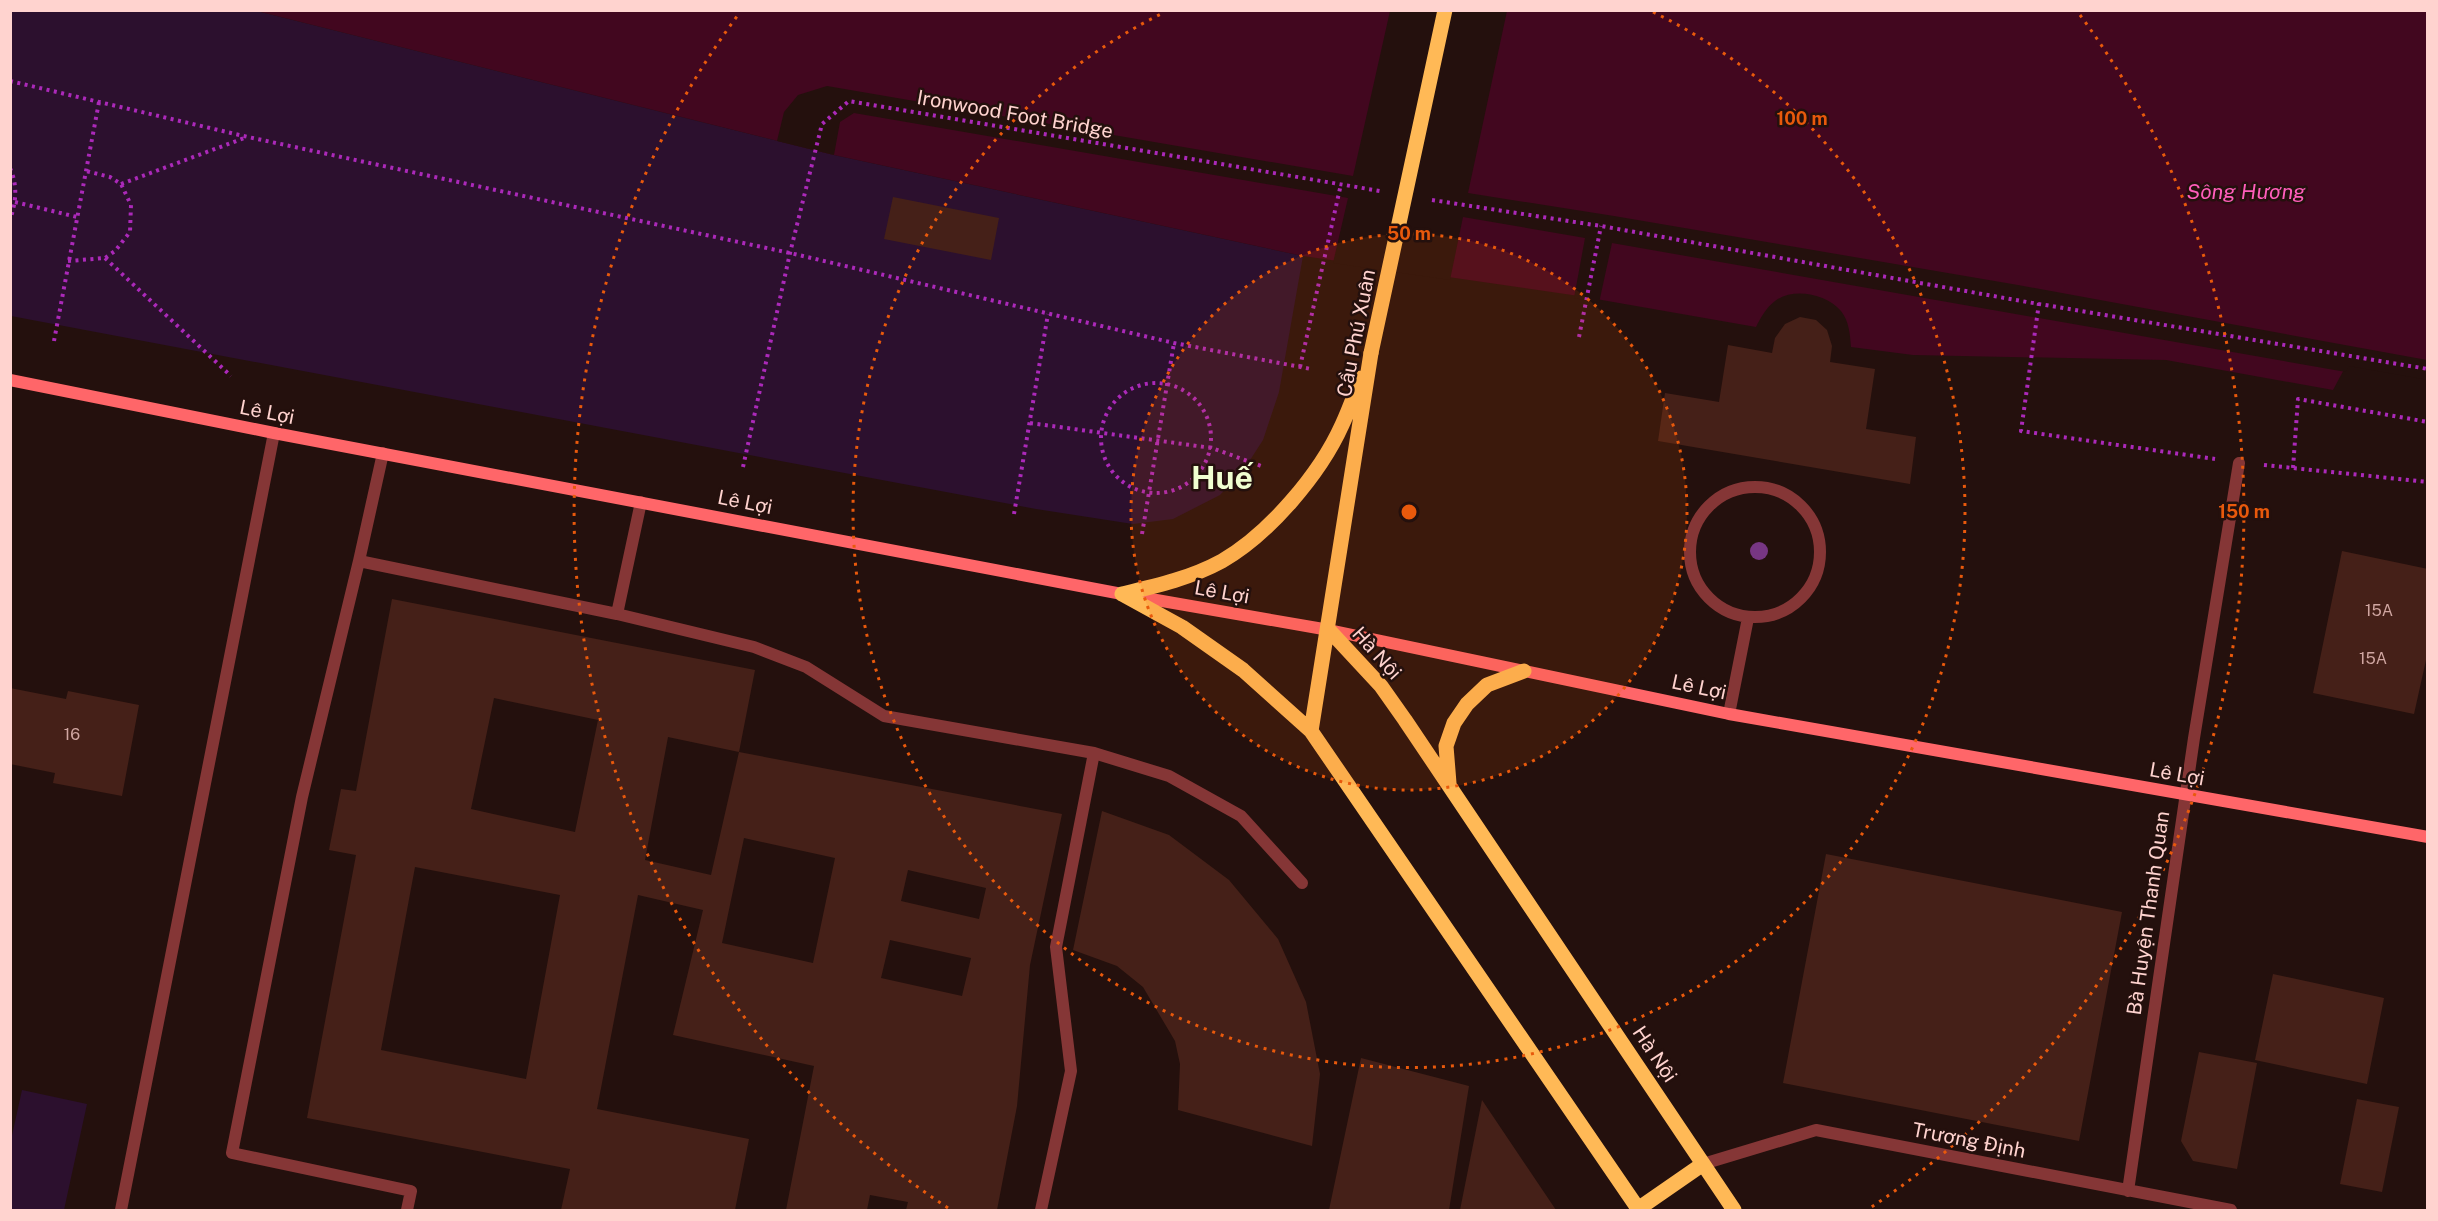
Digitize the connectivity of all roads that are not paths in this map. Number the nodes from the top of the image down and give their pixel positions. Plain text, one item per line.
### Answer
1 (1445, 10) edge
2 (1371, 353) junction
3 (10, 380) edge
4 (274, 433) junction
5 (383, 453) junction
6 (2239, 463) road end
7 (641, 502) junction
8 (359, 561) junction
9 (1122, 594) junction
10 (617, 614) junction
11 (1748, 618) junction
12 (1329, 630) junction
13 (1524, 671) junction
14 (1729, 714) junction
15 (1311, 731) junction
16 (1094, 753) junction
17 (1450, 786) junction
18 (2185, 796) junction
19 (2427, 837) edge
20 (1302, 883) dead end
21 (1703, 1164) junction
22 (2128, 1191) junction
23 (121, 1210) edge
24 (407, 1210) edge
25 (1041, 1210) edge
26 (1638, 1210) edge
27 (1734, 1210) edge
28 (2231, 1210) edge

1 - 2 main road, Cầu Phú Xuân, bridge
2 - 9 main road
2 - 12 main road, Cầu Phú Xuân
3 - 4 main road, Lê Lợi
4 - 5 main road, Lê Lợi
4 - 23 street
5 - 7 main road, Lê Lợi
5 - 8 street
6 - 18 street, Bà Huyện Thanh Quan
7 - 9 main road, Lê Lợi
7 - 10 street
8 - 10 street
8 - 24 street
9 - 12 main road, Lê Lợi
9 - 15 main road
10 - 16 street
11 - 11 street
11 - 14 street
12 - 13 main road, Lê Lợi
12 - 15 main road, Hà Nội
12 - 17 main road, Hà Nội
13 - 14 main road, Lê Lợi
13 - 17 main road
14 - 18 main road, Lê Lợi
15 - 26 main road
16 - 20 street
16 - 25 street
17 - 21 main road, Hà Nội
18 - 19 main road, Lê Lợi
18 - 22 street, Bà Huyện Thanh Quan
21 - 22 street, Trương Định
21 - 26 main road
21 - 27 main road, Hà Nội
22 - 28 street, Trương Định

